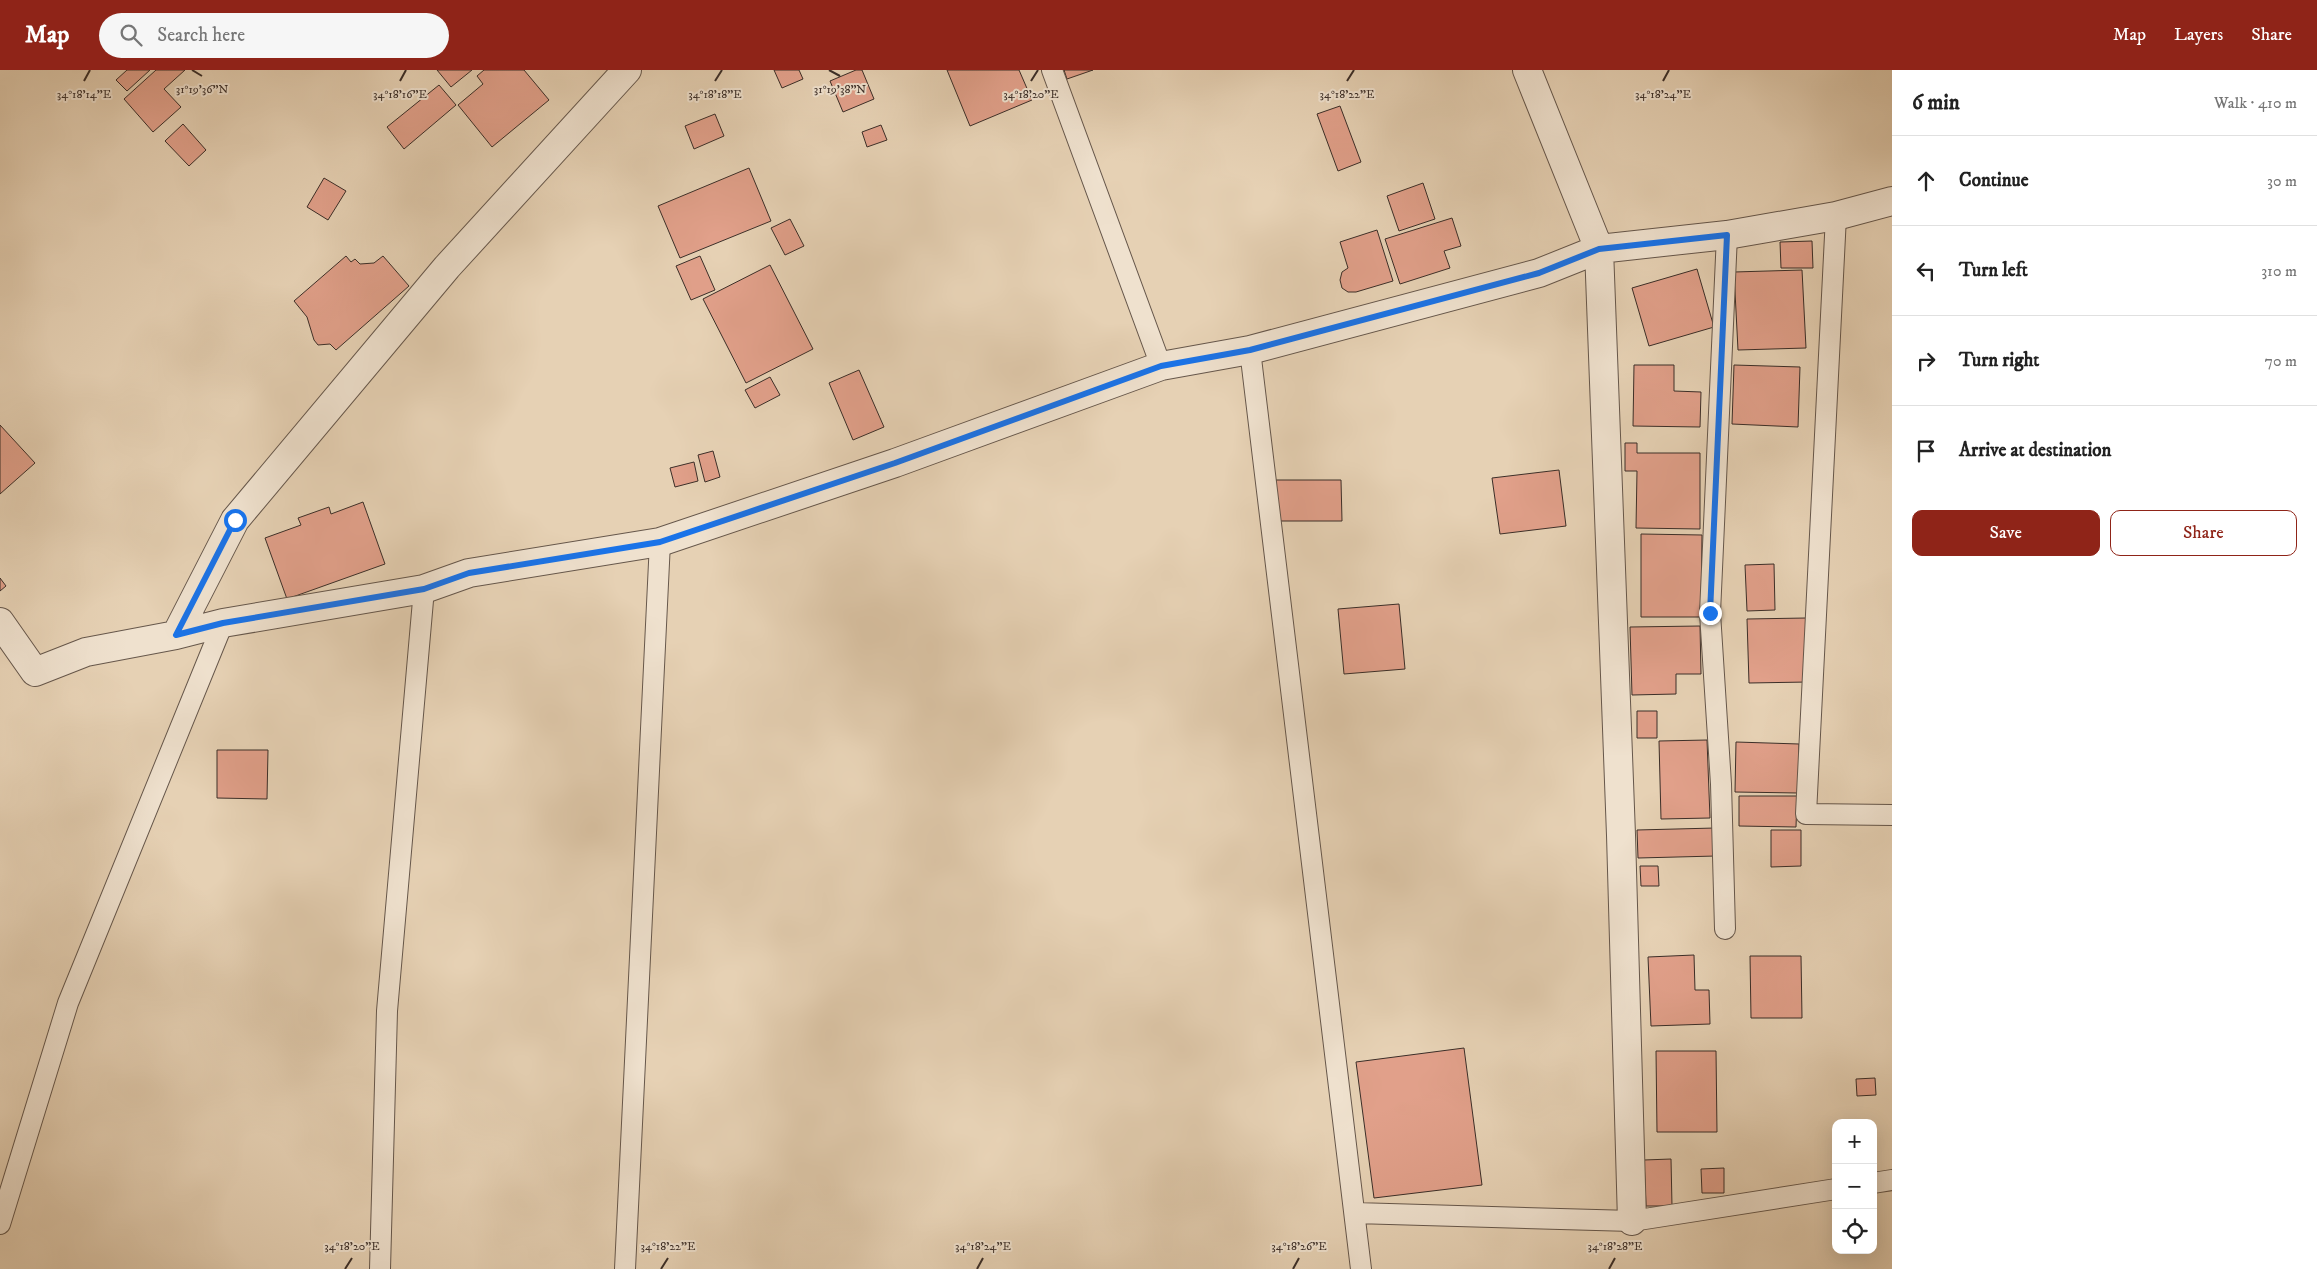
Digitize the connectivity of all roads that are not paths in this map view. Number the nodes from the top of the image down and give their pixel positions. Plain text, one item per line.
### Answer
1 (627, 70) edge
2 (1052, 70) edge
3 (1527, 70) edge
4 (1892, 201) edge
5 (1836, 216) junction
6 (1727, 235) junction
7 (1599, 249) junction
8 (1250, 350) junction
9 (1161, 366) junction
10 (660, 542) junction
11 (424, 589) junction
12 (0, 622) edge
13 (223, 623) junction
14 (176, 635) junction
15 (1892, 815) edge
16 (1725, 929) dead end
17 (1892, 1180) edge
18 (1877, 1182) edge
19 (1832, 1190) edge
20 (1355, 1213) junction
21 (1632, 1221) junction
22 (0, 1224) edge
23 (380, 1269) edge
24 (625, 1269) edge
25 (1361, 1269) edge

1 - 14 street
2 - 9 lane
3 - 7 street
4 - 5 street
5 - 6 street
5 - 15 lane
6 - 7 street
6 - 16 lane
7 - 8 street
7 - 21 street
8 - 9 street
8 - 20 lane
9 - 10 street
10 - 11 street
10 - 24 lane
11 - 13 street
11 - 23 lane
12 - 14 street
13 - 14 street
13 - 22 lane
17 - 18 lane
19 - 21 lane
20 - 21 lane
20 - 25 lane

